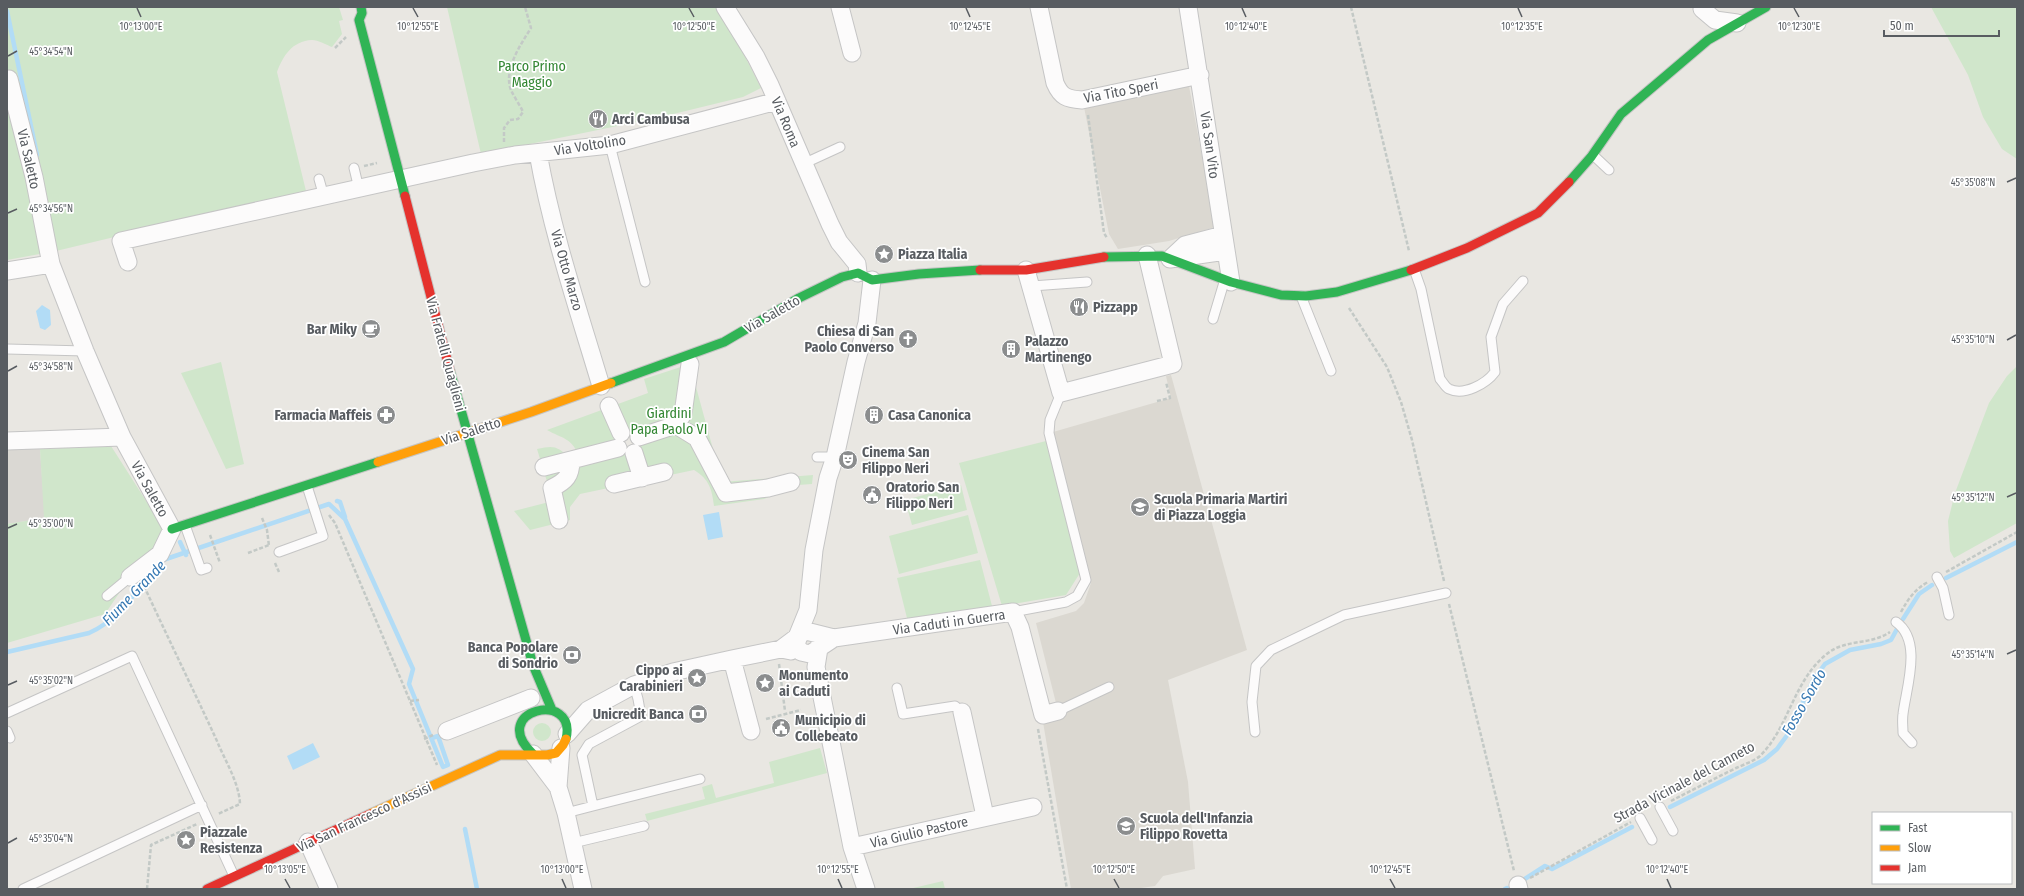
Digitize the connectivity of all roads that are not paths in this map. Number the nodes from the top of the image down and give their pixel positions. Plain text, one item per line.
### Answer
1 (361, 7) edge
2 (725, 7) edge
3 (840, 7) edge
4 (1039, 7) edge
5 (1188, 7) edge
6 (1766, 7) edge
7 (1702, 8) edge
8 (1738, 23) junction
9 (1708, 40) junction
10 (852, 53) dead end
11 (1200, 75) junction
12 (8, 78) edge
13 (777, 101) junction
14 (610, 144) junction
15 (840, 147) dead end
16 (538, 153) junction
17 (1593, 155) junction
18 (803, 164) junction
19 (354, 168) dead end
20 (1609, 170) dead end
21 (318, 179) dead end
22 (401, 180) junction
23 (359, 189) junction
24 (324, 198) junction
25 (1225, 243) junction
26 (1147, 255) junction
27 (1170, 259) junction
28 (128, 262) dead end
29 (51, 264) junction
30 (1414, 269) junction
31 (1026, 270) junction
32 (7, 271) edge
33 (865, 276) junction
34 (1228, 281) junction
35 (1523, 281) dead end
36 (645, 282) dead end
37 (1087, 282) dead end
38 (1032, 286) junction
39 (1301, 296) junction
40 (1213, 319) dead end
41 (7, 349) edge
42 (85, 351) junction
43 (689, 362) junction
44 (1331, 371) dead end
45 (601, 386) junction
46 (1061, 393) junction
47 (609, 406) dead end
48 (676, 425) junction
49 (466, 433) junction
50 (122, 437) junction
51 (639, 437) dead end
52 (7, 441) edge
53 (634, 453) dead end
54 (817, 457) dead end
55 (835, 457) junction
56 (571, 460) junction
57 (544, 467) dead end
58 (664, 472) dead end
59 (642, 478) junction
60 (791, 482) dead end
61 (614, 484) dead end
62 (307, 486) junction
63 (559, 520) dead end
64 (178, 527) junction
65 (279, 552) dead end
66 (207, 568) dead end
67 (130, 577) joint
68 (1937, 577) road end
69 (1446, 593) dead end
70 (107, 596) dead end
71 (1013, 612) junction
72 (1949, 615) dead end
73 (1896, 622) road end
74 (808, 643) junction
75 (732, 659) junction
76 (533, 665) junction
77 (634, 685) junction
78 (1108, 687) dead end
79 (897, 688) dead end
80 (532, 691) junction
81 (552, 710) junction
82 (588, 710) junction
83 (962, 712) joint
84 (7, 713) edge
85 (1051, 713) joint
86 (527, 715) junction
87 (520, 729) junction
88 (750, 731) dead end
89 (1255, 732) dead end
90 (440, 733) road end
91 (564, 741) junction
92 (1912, 743) dead end
93 (500, 754) junction
94 (533, 754) junction
95 (700, 779) dead end
96 (558, 787) junction
97 (593, 806) junction
98 (1033, 807) dead end
99 (1660, 807) road end
100 (566, 813) junction
101 (205, 814) junction
102 (985, 816) junction
103 (1640, 818) road end
104 (644, 826) dead end
105 (1672, 831) dead end
106 (1652, 840) dead end
107 (308, 842) junction
108 (573, 843) junction
109 (852, 847) junction
110 (234, 876) junction
111 (23, 889) edge
112 (207, 889) edge
113 (329, 889) edge
114 (583, 889) edge
115 (866, 889) edge

1 - 22 street, Via Fratelli Quaglieni
2 - 13 street, Via Roma
3 - 10 street
4 - 11 street, Via Tito Speri
5 - 11 street, Via San Vito
6 - 8 street
7 - 8 street
7 - 9 street
8 - 9 street
9 - 17 street
11 - 25 street, Via San Vito
12 - 29 street, Via Saletto
13 - 14 street, Via Voltolino
13 - 18 street, Via Roma
14 - 16 street, Via Voltolino
14 - 36 lane
15 - 18 lane
16 - 22 street, Via Voltolino
16 - 45 street, Via Otto Marzo
17 - 20 lane
17 - 30 street
18 - 33 street, Via Roma
19 - 23 lane
21 - 24 lane
22 - 23 street
22 - 49 street, Via Fratelli Quaglieni
23 - 24 street
24 - 28 street
25 - 27 street
25 - 34 street, Via San Vito
26 - 27 street
26 - 31 street
26 - 46 street
27 - 34 street
29 - 32 street
29 - 42 street, Via Saletto
30 - 35 lane
30 - 39 street
31 - 33 street
31 - 38 street
33 - 43 street, Via Saletto
33 - 55 street
34 - 39 street
34 - 40 lane
37 - 38 lane
38 - 46 street
39 - 44 lane
41 - 42 lane
42 - 50 street, Via Saletto
43 - 45 street, Via Saletto
43 - 48 street
45 - 49 street, Via Saletto
46 - 71 lane
47 - 56 street
48 - 51 street
48 - 60 street
49 - 62 street, Via Saletto
49 - 76 street, Via Fratelli Quaglieni
50 - 52 street
50 - 64 street, Via Saletto
53 - 59 street
54 - 55 lane
55 - 74 street
56 - 57 street
56 - 63 street
58 - 59 street
59 - 61 street
62 - 64 street, Via Saletto
62 - 65 lane
64 - 66 lane
64 - 67 street
67 - 70 lane
68 - 72 lane
69 - 89 lane
71 - 74 street, Via Caduti in Guerra
71 - 85 street, Via Caduti in Guerra
73 - 92 lane
74 - 75 street, Via San Francesco d'Assisi
74 - 109 street
75 - 77 street, Via San Francesco d'Assisi
75 - 88 street
76 - 80 street, Via Fratelli Quaglieni
76 - 81 street, Via Fratelli Quaglieni
77 - 82 street, Via San Francesco d'Assisi
77 - 97 lane
78 - 85 lane
79 - 83 lane
80 - 86 street, Via Fratelli Quaglieni
80 - 90 street
81 - 82 street, Via San Francesco d'Assisi
81 - 86 street, Via San Francesco d'Assisi
81 - 91 street
82 - 91 street, Via San Francesco d'Assisi
83 - 102 street, Via Giulio Pastore
84 - 101 lane
86 - 87 street, Via San Francesco d'Assisi
87 - 93 street, Via San Francesco d'Assisi
87 - 94 street
91 - 94 street, Via San Francesco d'Assisi
91 - 96 street
93 - 94 street, Via San Francesco d'Assisi
93 - 107 street, Via San Francesco d'Assisi
94 - 96 street
95 - 97 lane
96 - 100 street
97 - 100 lane
98 - 102 street, Via Giulio Pastore
99 - 105 lane
100 - 108 street
101 - 110 lane
101 - 111 lane
102 - 109 street, Via Giulio Pastore
103 - 106 lane
104 - 108 lane
107 - 110 street, Via San Francesco d'Assisi
107 - 113 street
108 - 114 street
109 - 115 street
110 - 112 street, Via San Francesco d'Assisi

